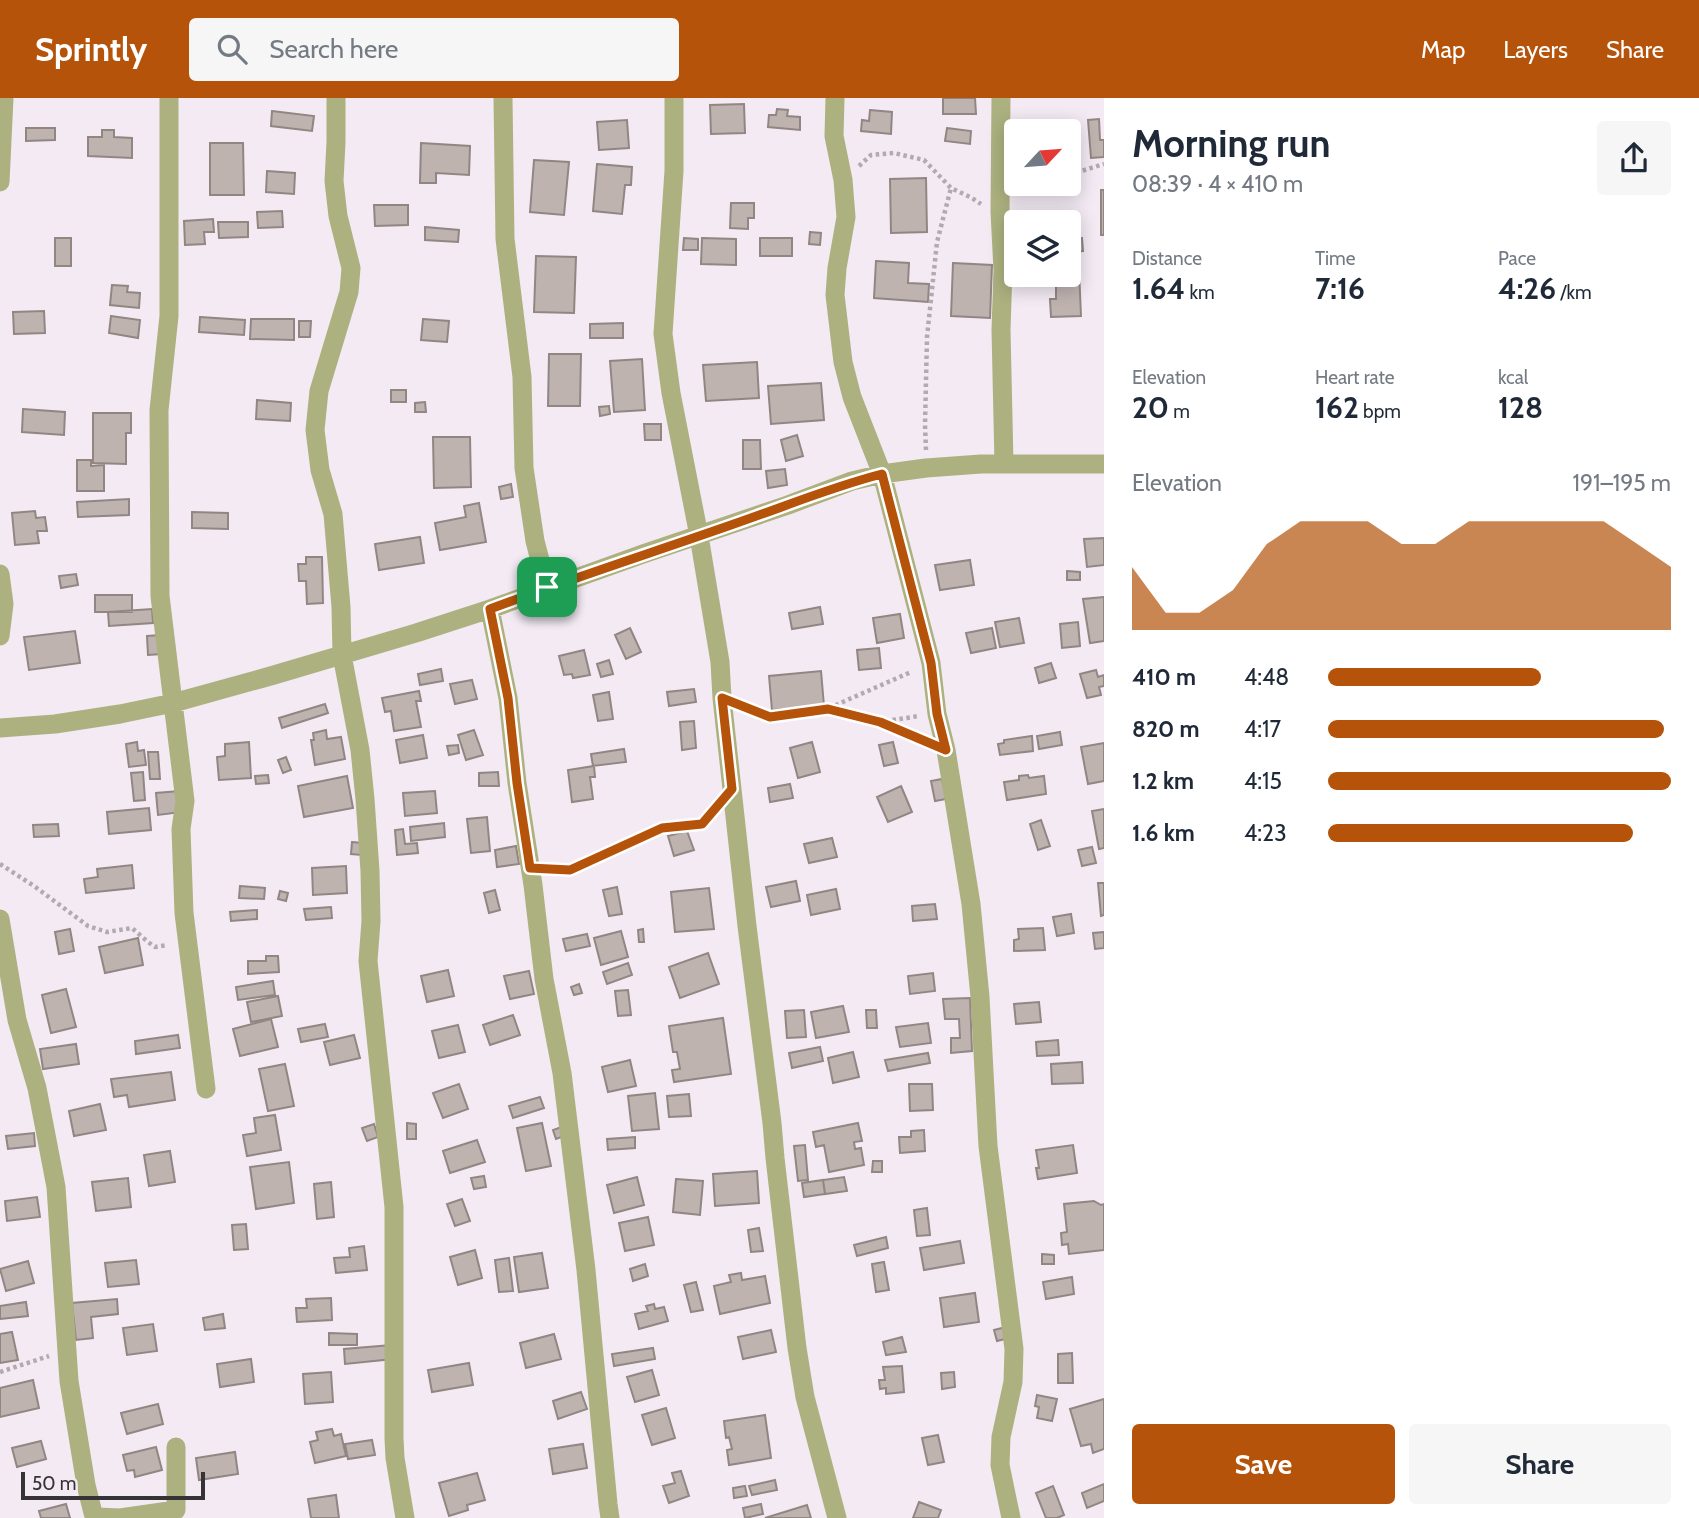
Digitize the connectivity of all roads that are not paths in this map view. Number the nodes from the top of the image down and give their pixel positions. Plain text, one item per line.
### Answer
1 (4, 98) edge
2 (169, 98) edge
3 (335, 98) edge
4 (503, 98) edge
5 (674, 98) edge
6 (835, 98) edge
7 (1001, 98) edge
8 (0, 182) edge
9 (1004, 464) junction
10 (1104, 464) edge
11 (882, 474) junction
12 (699, 536) junction
13 (0, 574) edge
14 (547, 587) junction
15 (490, 609) junction
16 (0, 636) edge
17 (342, 655) junction
18 (173, 704) junction
19 (0, 728) edge
20 (0, 919) edge
21 (206, 1089) dead end
22 (176, 1447) dead end
23 (120, 1518) edge
24 (405, 1518) edge
25 (610, 1518) edge
26 (837, 1518) edge
27 (1011, 1518) edge

1 - 8 street
2 - 18 street
3 - 17 street
4 - 14 street
5 - 12 street
6 - 11 street
7 - 9 street
9 - 10 street
9 - 11 street
11 - 12 street
11 - 27 street
12 - 14 street
12 - 26 street
13 - 16 street
14 - 15 street
15 - 17 street
15 - 25 street
17 - 18 street
17 - 24 street
18 - 19 street
18 - 21 street
20 - 23 street
22 - 23 street

